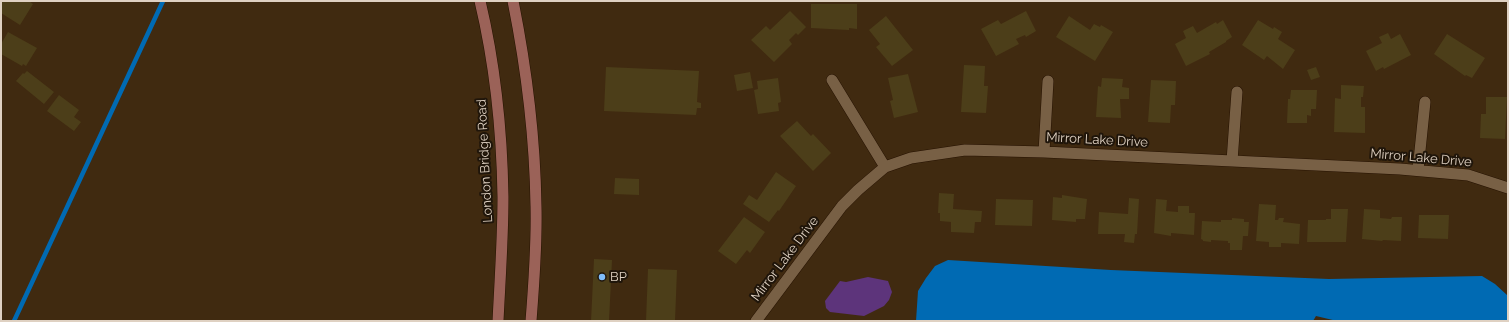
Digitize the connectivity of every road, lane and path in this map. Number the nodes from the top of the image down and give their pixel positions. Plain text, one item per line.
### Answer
1 (480, 1) edge
2 (513, 1) edge
3 (832, 80) dead end
4 (1048, 81) dead end
5 (1237, 92) dead end
6 (1425, 102) dead end
7 (1044, 152) junction
8 (1232, 161) junction
9 (885, 167) junction
10 (1418, 170) junction
11 (1508, 188) edge
12 (498, 321) edge
13 (531, 321) edge
14 (756, 321) edge

1 - 12 main road, London Bridge Road
2 - 13 main road
3 - 9 street
4 - 7 street
5 - 8 street
6 - 10 street
7 - 8 street, Mirror Lake Drive
7 - 9 street, Mirror Lake Drive
8 - 10 street, Mirror Lake Drive
9 - 14 street, Mirror Lake Drive
10 - 11 street, Mirror Lake Drive

